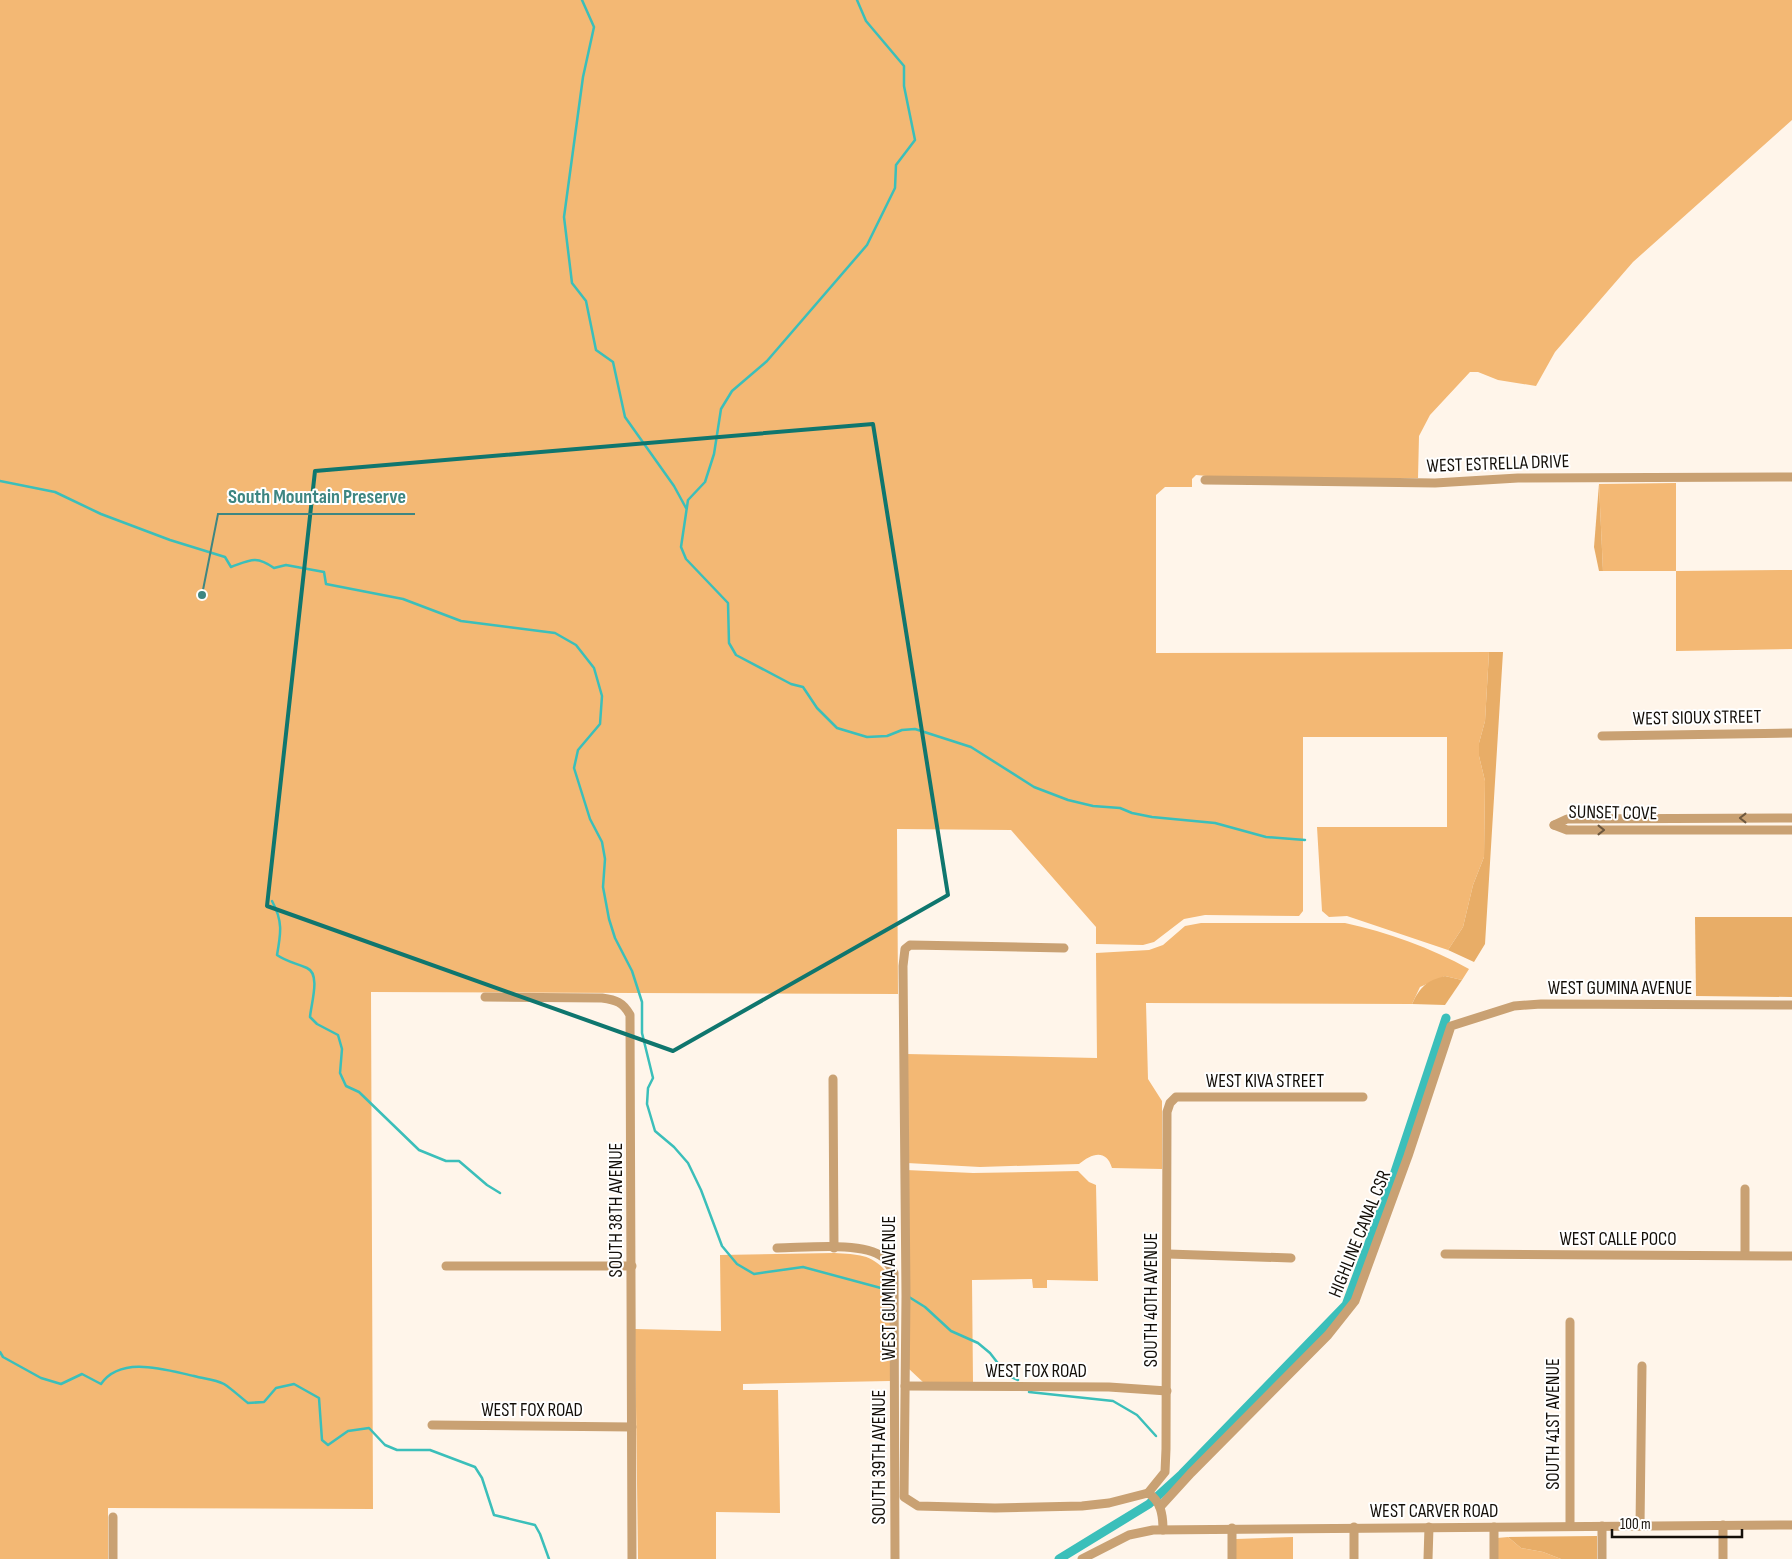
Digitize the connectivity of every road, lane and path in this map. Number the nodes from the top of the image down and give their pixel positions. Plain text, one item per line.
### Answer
1 (1792, 477) edge
2 (1205, 480) dead end
3 (1792, 733) edge
4 (1602, 736) dead end
5 (1792, 818) edge
6 (1792, 830) edge
7 (1064, 948) dead end
8 (485, 997) dead end
9 (1792, 1005) edge
10 (1450, 1026) joint
11 (833, 1079) dead end
12 (1363, 1097) dead end
13 (1170, 1103) joint
14 (1745, 1189) dead end
15 (777, 1248) dead end
16 (834, 1248) junction
17 (1168, 1254) junction
18 (1445, 1254) dead end
19 (1745, 1255) junction
20 (1792, 1256) edge
21 (1291, 1258) dead end
22 (446, 1266) dead end
23 (632, 1266) junction
24 (1570, 1322) dead end
25 (1642, 1366) dead end
26 (905, 1386) junction
27 (1167, 1391) junction
28 (432, 1425) dead end
29 (632, 1427) junction
30 (1151, 1494) junction
31 (1160, 1507) junction
32 (113, 1518) dead end
33 (1723, 1525) junction
34 (1792, 1525) edge
35 (1570, 1526) junction
36 (1602, 1526) junction
37 (1640, 1526) junction
38 (1354, 1527) junction
39 (1429, 1527) junction
40 (1494, 1527) junction
41 (1232, 1528) junction
42 (1163, 1530) junction
43 (1098, 1549) junction
44 (113, 1559) edge
45 (632, 1559) edge
46 (895, 1559) edge
47 (1082, 1559) edge
48 (1098, 1559) edge
49 (1232, 1559) edge
50 (1354, 1559) edge
51 (1428, 1559) edge
52 (1494, 1559) edge
53 (1602, 1559) edge
54 (1723, 1559) edge

1 - 2 street, WEST ESTRELLA DRIVE
3 - 4 street, WEST SIOUX STREET
5 -> 6 street, SUNSET COVE
7 - 26 street, WEST GUMINA AVENUE
8 - 23 street, SOUTH 38TH AVENUE
9 - 10 street, WEST GUMINA AVENUE
10 - 31 street, HIGHLINE CANAL CSR
11 - 16 street
12 - 13 street, WEST KIVA STREET
13 - 17 street, SOUTH 40TH AVENUE
14 - 19 street
15 - 16 street, SOUTH 39TH AVENUE
16 - 46 street, SOUTH 39TH AVENUE
17 - 21 street
17 - 27 street, SOUTH 40TH AVENUE
18 - 19 street, WEST CALLE POCO
19 - 20 street, WEST CALLE POCO
22 - 23 street
23 - 29 street, SOUTH 38TH AVENUE
24 - 35 street, SOUTH 41ST AVENUE
25 - 37 street
26 - 27 street, WEST FOX ROAD
26 - 30 street, WEST GUMINA AVENUE
27 - 30 street, SOUTH 40TH AVENUE
28 - 29 street, WEST FOX ROAD
29 - 45 street, SOUTH 38TH AVENUE
30 - 31 street
31 - 42 street
32 - 44 street
33 - 34 street, WEST CARVER ROAD
33 - 37 street, WEST CARVER ROAD
33 - 54 street
35 - 36 street, WEST CARVER ROAD
35 - 40 street, WEST CARVER ROAD
36 - 37 street, WEST CARVER ROAD
36 - 53 street
38 - 39 street, WEST CARVER ROAD
38 - 41 street, WEST CARVER ROAD
38 - 50 street
39 - 40 street, WEST CARVER ROAD
39 - 51 street
40 - 52 street
41 - 42 street, WEST CARVER ROAD
41 - 49 street
42 - 43 street, WEST CARVER ROAD
43 - 47 street, WEST CARVER ROAD
43 - 48 street

